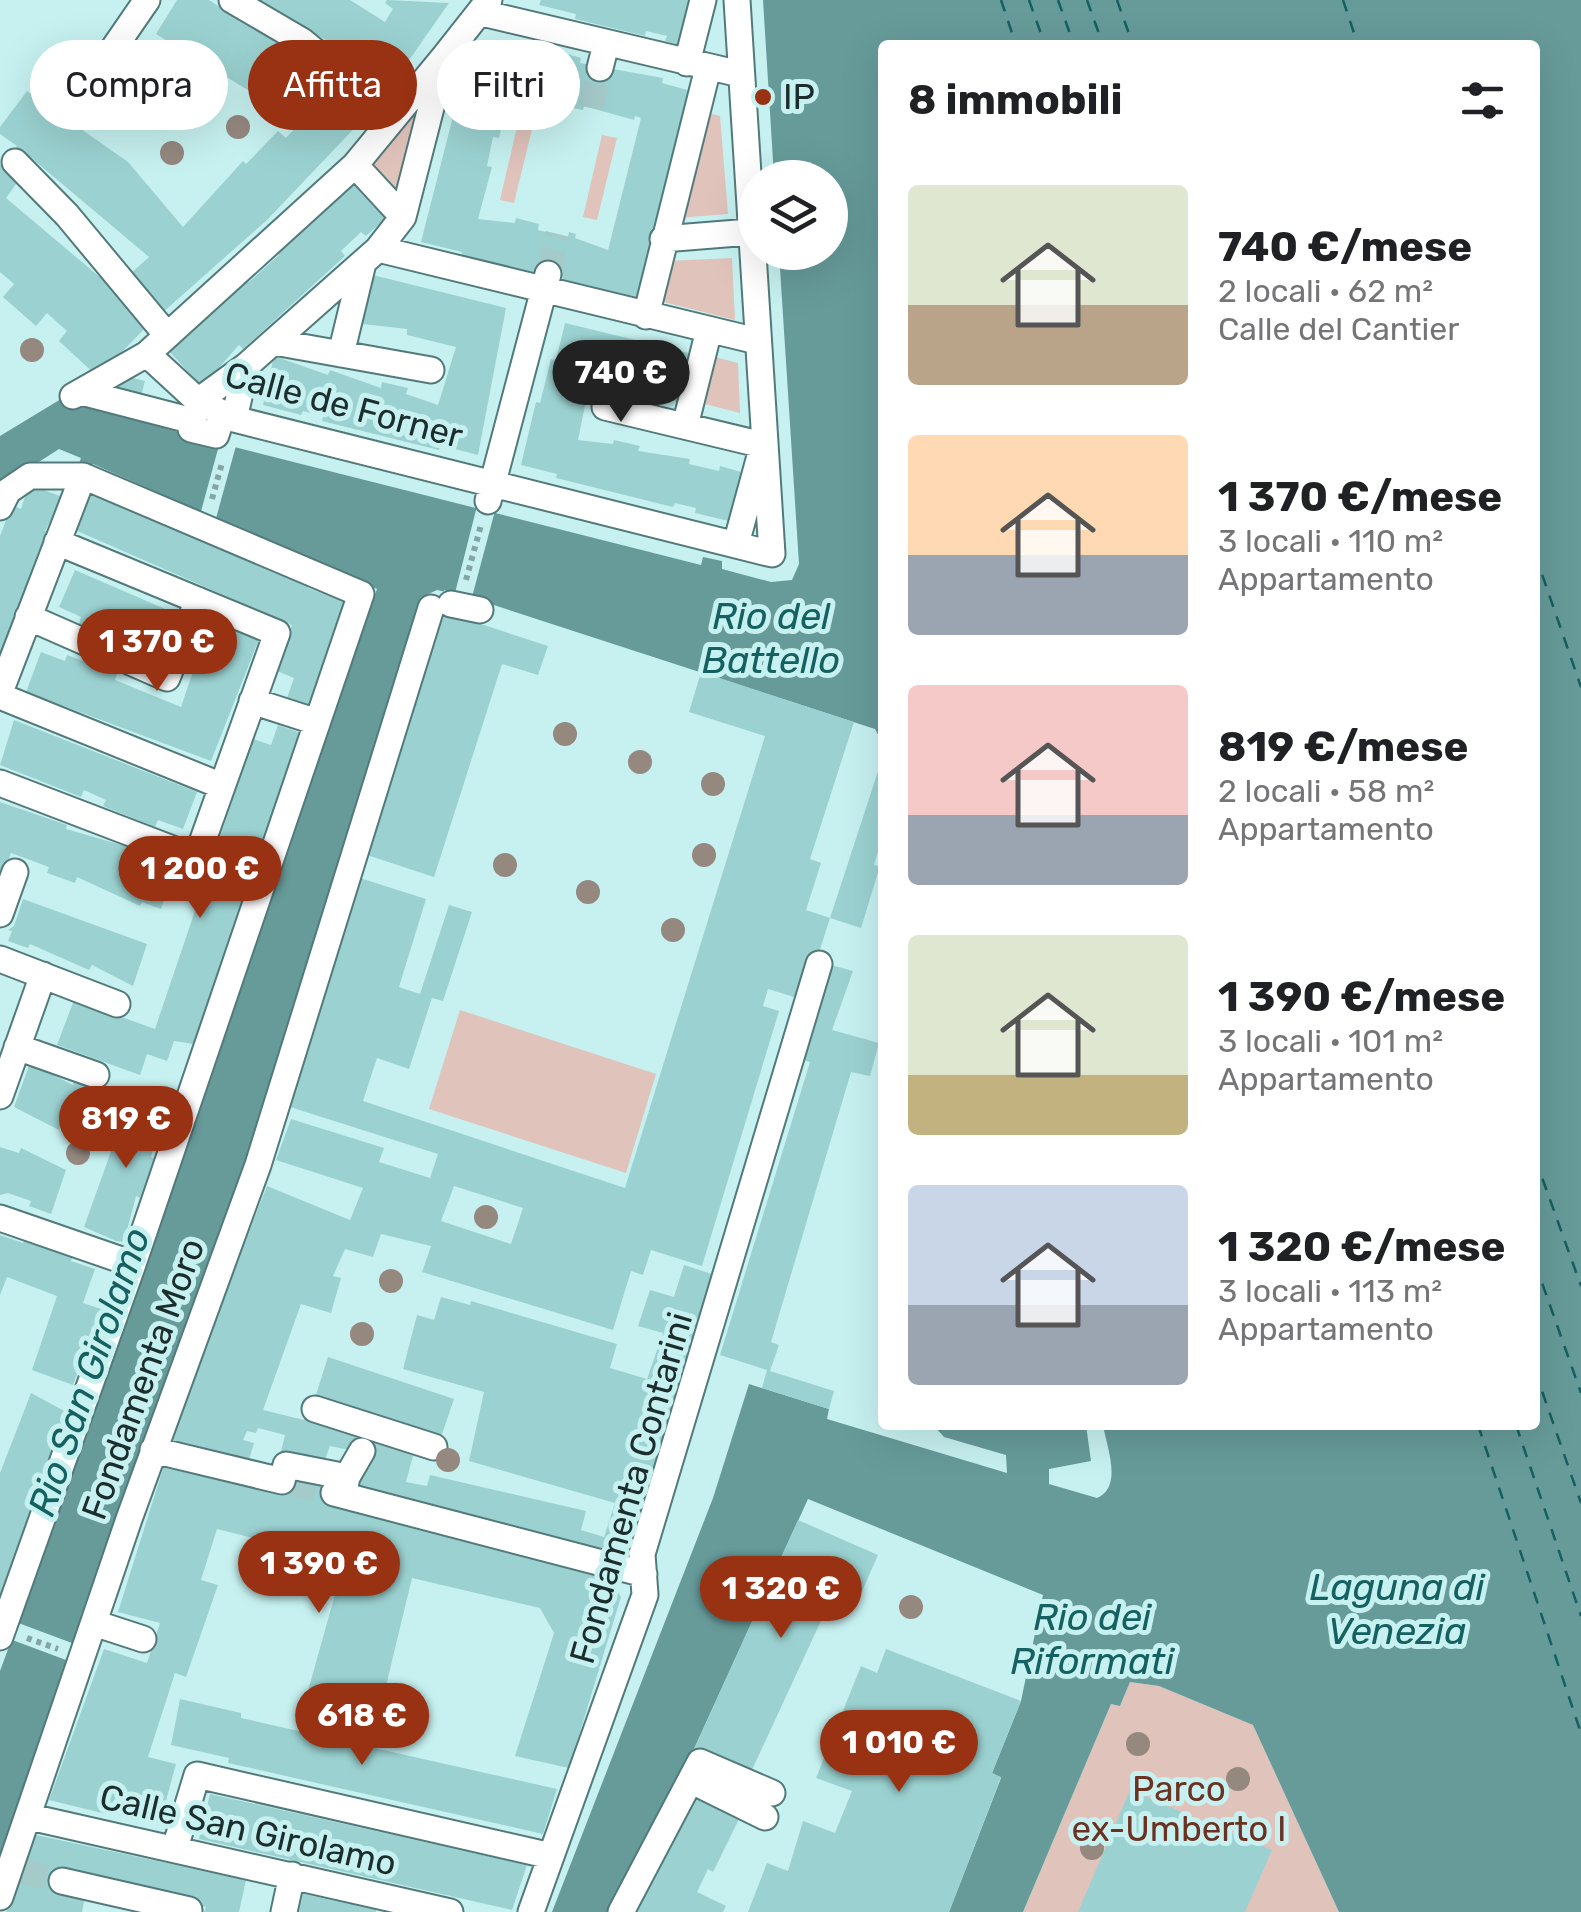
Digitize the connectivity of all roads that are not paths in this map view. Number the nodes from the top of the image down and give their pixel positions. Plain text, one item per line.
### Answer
1 (147, 0) edge
2 (232, 0) edge
3 (703, 0) edge
4 (737, 0) edge
5 (486, 7) edge
6 (119, 40) edge
7 (299, 40) edge
8 (458, 40) edge
9 (437, 65) edge
10 (698, 66) junction
11 (740, 74) junction
12 (437, 84) edge
13 (417, 88) edge
14 (382, 130) edge
15 (8, 156) edge
16 (745, 160) edge
17 (355, 165) junction
18 (403, 217) junction
19 (738, 233) edge
20 (663, 239) junction
21 (370, 256) junction
22 (752, 270) edge
23 (546, 282) junction
24 (646, 316) junction
25 (710, 330) junction
26 (166, 334) junction
27 (757, 341) junction
28 (274, 342) junction
29 (147, 354) junction
30 (341, 354) junction
31 (246, 366) junction
32 (432, 370) dead end
33 (605, 408) dead end
34 (195, 411) junction
35 (229, 416) junction
36 (685, 426) junction
37 (764, 446) junction
38 (82, 476) junction
39 (490, 490) junction
40 (0, 507) edge
41 (57, 542) junction
42 (736, 544) junction
43 (198, 600) junction
44 (480, 610) dead end
45 (28, 617) junction
46 (0, 694) edge
47 (252, 701) junction
48 (316, 722) junction
49 (0, 783) edge
50 (222, 786) junction
51 (15, 872) dead end
52 (0, 914) edge
53 (0, 960) edge
54 (818, 964) dead end
55 (42, 976) junction
56 (118, 1004) dead end
57 (17, 1047) junction
58 (96, 1075) dead end
59 (0, 1096) edge
60 (0, 1218) edge
61 (133, 1264) junction
62 (315, 1409) dead end
63 (434, 1447) dead end
64 (154, 1450) junction
65 (362, 1452) dead end
66 (317, 1482) junction
67 (644, 1574) junction
68 (94, 1623) junction
69 (0, 1637) edge
70 (143, 1638) dead end
71 (762, 1802) dead end
72 (30, 1817) junction
73 (175, 1848) junction
74 (551, 1856) junction
75 (292, 1876) junction
76 (62, 1881) tunnel mouth
77 (0, 1898) edge
78 (189, 1910) edge
79 (284, 1912) edge
80 (450, 1912) edge
81 (530, 1912) edge
82 (622, 1912) edge

1 - 6 street
2 - 7 street
3 - 10 street
4 - 11 street
5 - 8 street
5 - 10 street
9 - 13 street
10 - 11 street
10 - 20 street
11 - 16 street
12 - 18 street
14 - 17 street
15 - 26 street
17 - 18 street
17 - 26 street
18 - 21 street
19 - 20 street
20 - 24 street
21 - 23 street
21 - 28 street
21 - 30 street
22 - 27 street
23 - 24 street
23 - 39 street
24 - 25 street
25 - 27 street
25 - 36 street
26 - 29 street
27 - 37 street
28 - 30 street
28 - 31 street
29 - 34 street, Calle de Forner
29 - 34 street
30 - 32 street
31 - 34 street
31 - 35 street
33 - 36 street
34 - 35 street, Calle de Forner
35 - 39 street, Calle de Forner
36 - 37 street
37 - 42 street
37 - 42 street, Calle de Forner
38 - 40 street
38 - 41 street
38 - 48 street
39 - 42 street, Calle de Forner
41 - 43 street
41 - 45 street
43 - 45 street
43 - 47 street
44 - 64 street, Fondamenta Moro
45 - 46 street
46 - 50 street
47 - 48 street
47 - 50 street
48 - 61 street
49 - 50 street
51 - 52 street
53 - 55 street
54 - 67 street, Fondamenta Contarini
55 - 56 street
55 - 57 street
57 - 58 street
57 - 59 street
60 - 61 street
61 - 69 street
62 - 63 street
64 - 66 street
64 - 68 street, Fondamenta Moro
65 - 66 street
66 - 67 street
67 - 74 street, Fondamenta Contarini
68 - 70 street
68 - 72 street, Fondamenta Moro
71 - 82 street
72 - 73 street, Calle San Girolamo
72 - 77 street, Fondamenta Moro
73 - 74 street
73 - 75 street, Calle San Girolamo
74 - 81 street, Fondamenta Contarini
75 - 79 street
75 - 80 street, Calle San Girolamo
76 - 78 street

